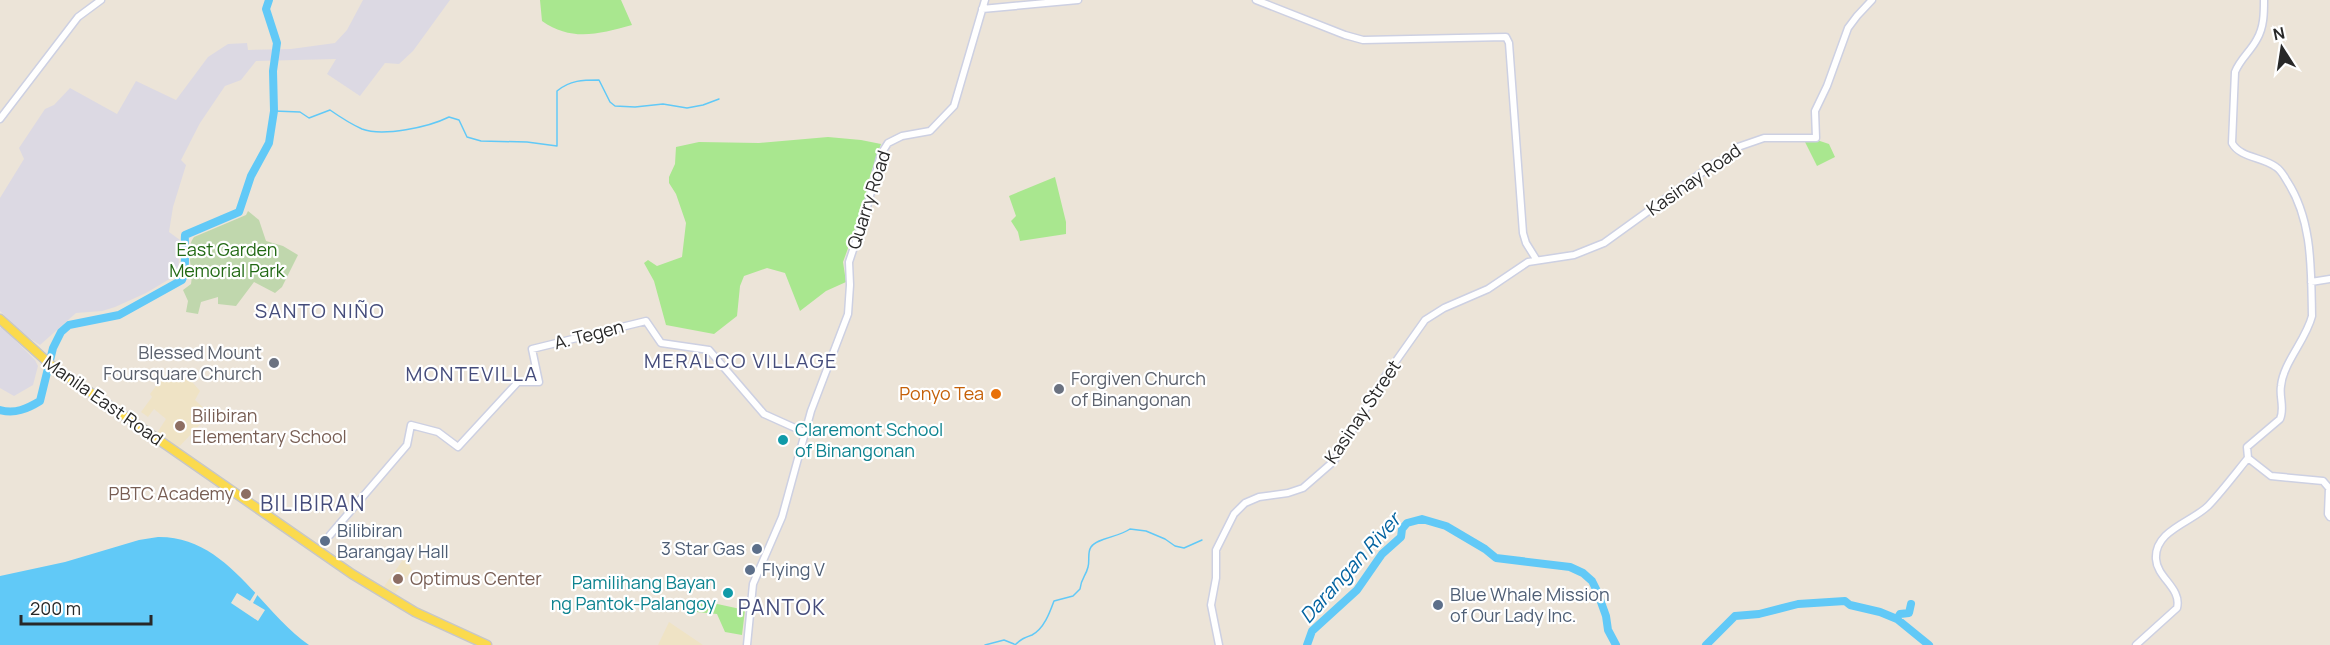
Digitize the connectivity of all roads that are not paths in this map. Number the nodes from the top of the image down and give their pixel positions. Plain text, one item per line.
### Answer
1 (101, 0) edge
2 (985, 0) edge
3 (1078, 0) edge
4 (1256, 0) edge
5 (1872, 0) edge
6 (2264, 0) edge
7 (982, 9) junction
8 (0, 119) edge
9 (1536, 259) junction
10 (2330, 279) edge
11 (2311, 282) junction
12 (0, 319) edge
13 (804, 432) junction
14 (2248, 458) junction
15 (2330, 517) edge
16 (330, 535) tunnel mouth
17 (487, 645) edge
18 (747, 645) edge
19 (1219, 645) edge
20 (2136, 645) edge

1 - 8 street
2 - 7 street, Quarry Road
3 - 7 street
4 - 9 street
5 - 9 street, Kasinay Road
6 - 11 street
7 - 13 street, Quarry Road
9 - 19 street, Kasinay Street
10 - 11 street
11 - 14 street
12 - 17 main road, Manila East Road
13 - 16 street, A. Tegen
13 - 18 street, Quarry Road
14 - 15 street
14 - 20 street

